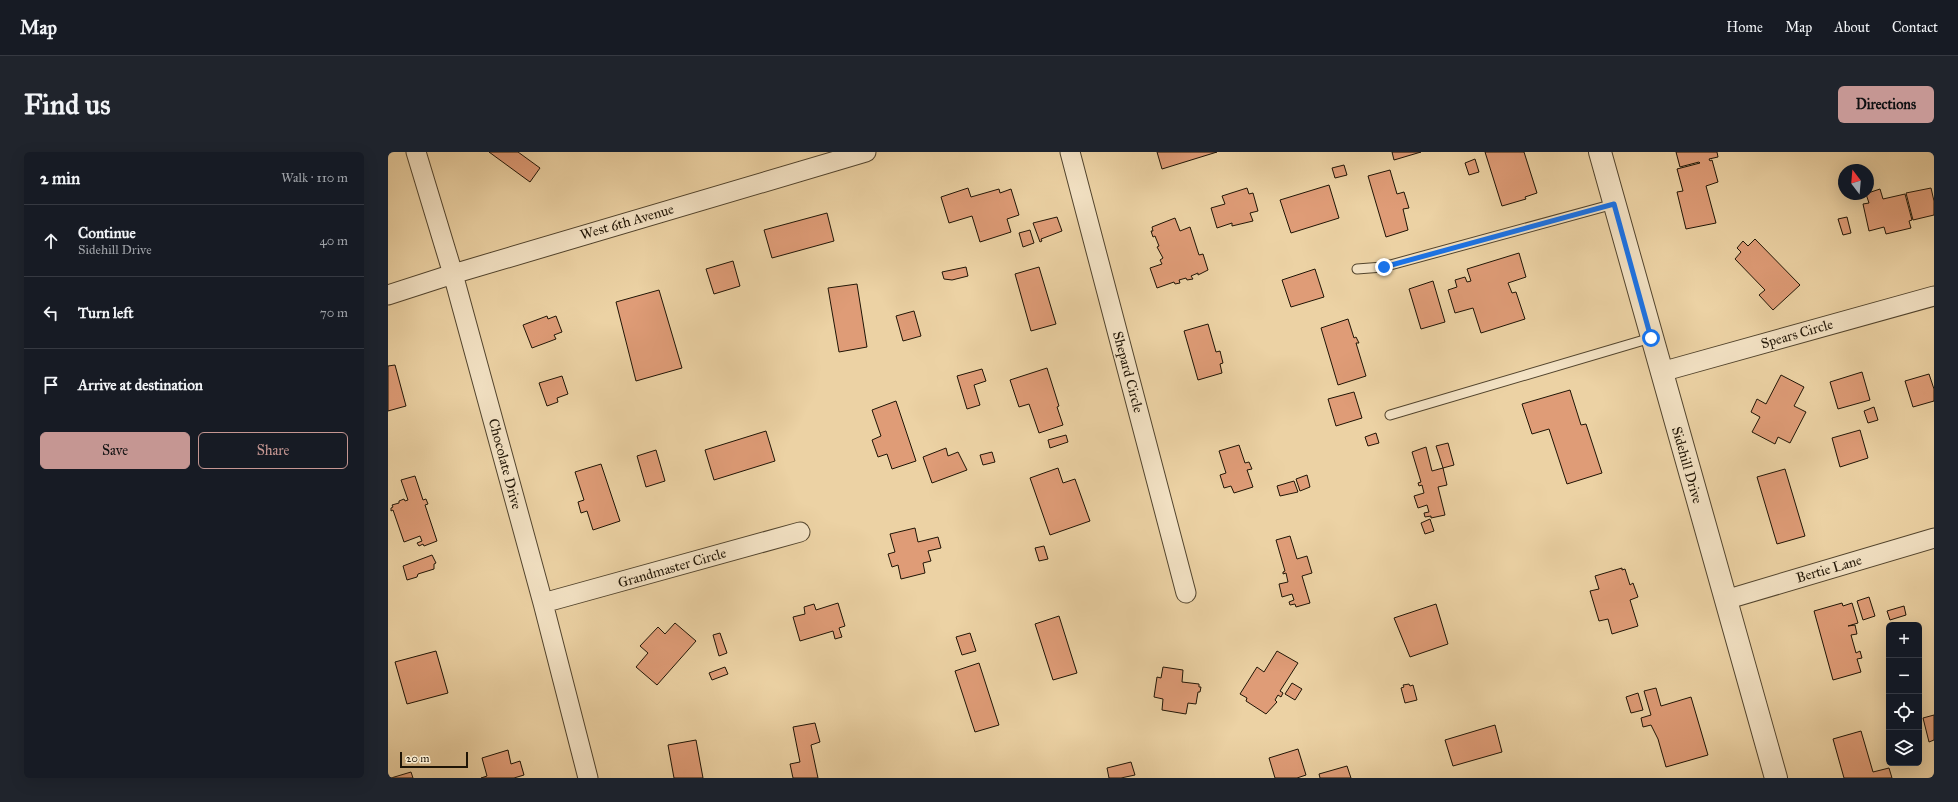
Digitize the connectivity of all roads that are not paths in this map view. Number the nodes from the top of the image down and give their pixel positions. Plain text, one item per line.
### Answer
1 (416, 152) edge
2 (866, 152) edge
3 (1070, 152) edge
4 (1600, 152) edge
5 (1614, 204) junction
6 (1357, 269) dead end
7 (452, 274) junction
8 (388, 296) edge
9 (1934, 296) edge
10 (1651, 338) junction
11 (1661, 372) junction
12 (1390, 415) dead end
13 (800, 532) dead end
14 (1934, 538) edge
15 (1186, 593) dead end
16 (1725, 600) junction
17 (543, 603) junction
18 (588, 778) edge
19 (1776, 778) edge

1 - 7 street, Chocolate Drive
2 - 7 street, West 6th Avenue
3 - 15 street, Shepard Circle
4 - 5 street, Sidehill Drive
5 - 6 lane
5 - 10 street, Sidehill Drive
7 - 8 street, West 6th Avenue
7 - 17 street, Chocolate Drive
9 - 11 street, Spears Circle
10 - 11 street, Sidehill Drive
10 - 12 lane
11 - 16 street, Sidehill Drive
13 - 17 street, Grandmaster Circle
14 - 16 street, Bertie Lane
16 - 19 street, Sidehill Drive
17 - 18 street, Chocolate Drive

